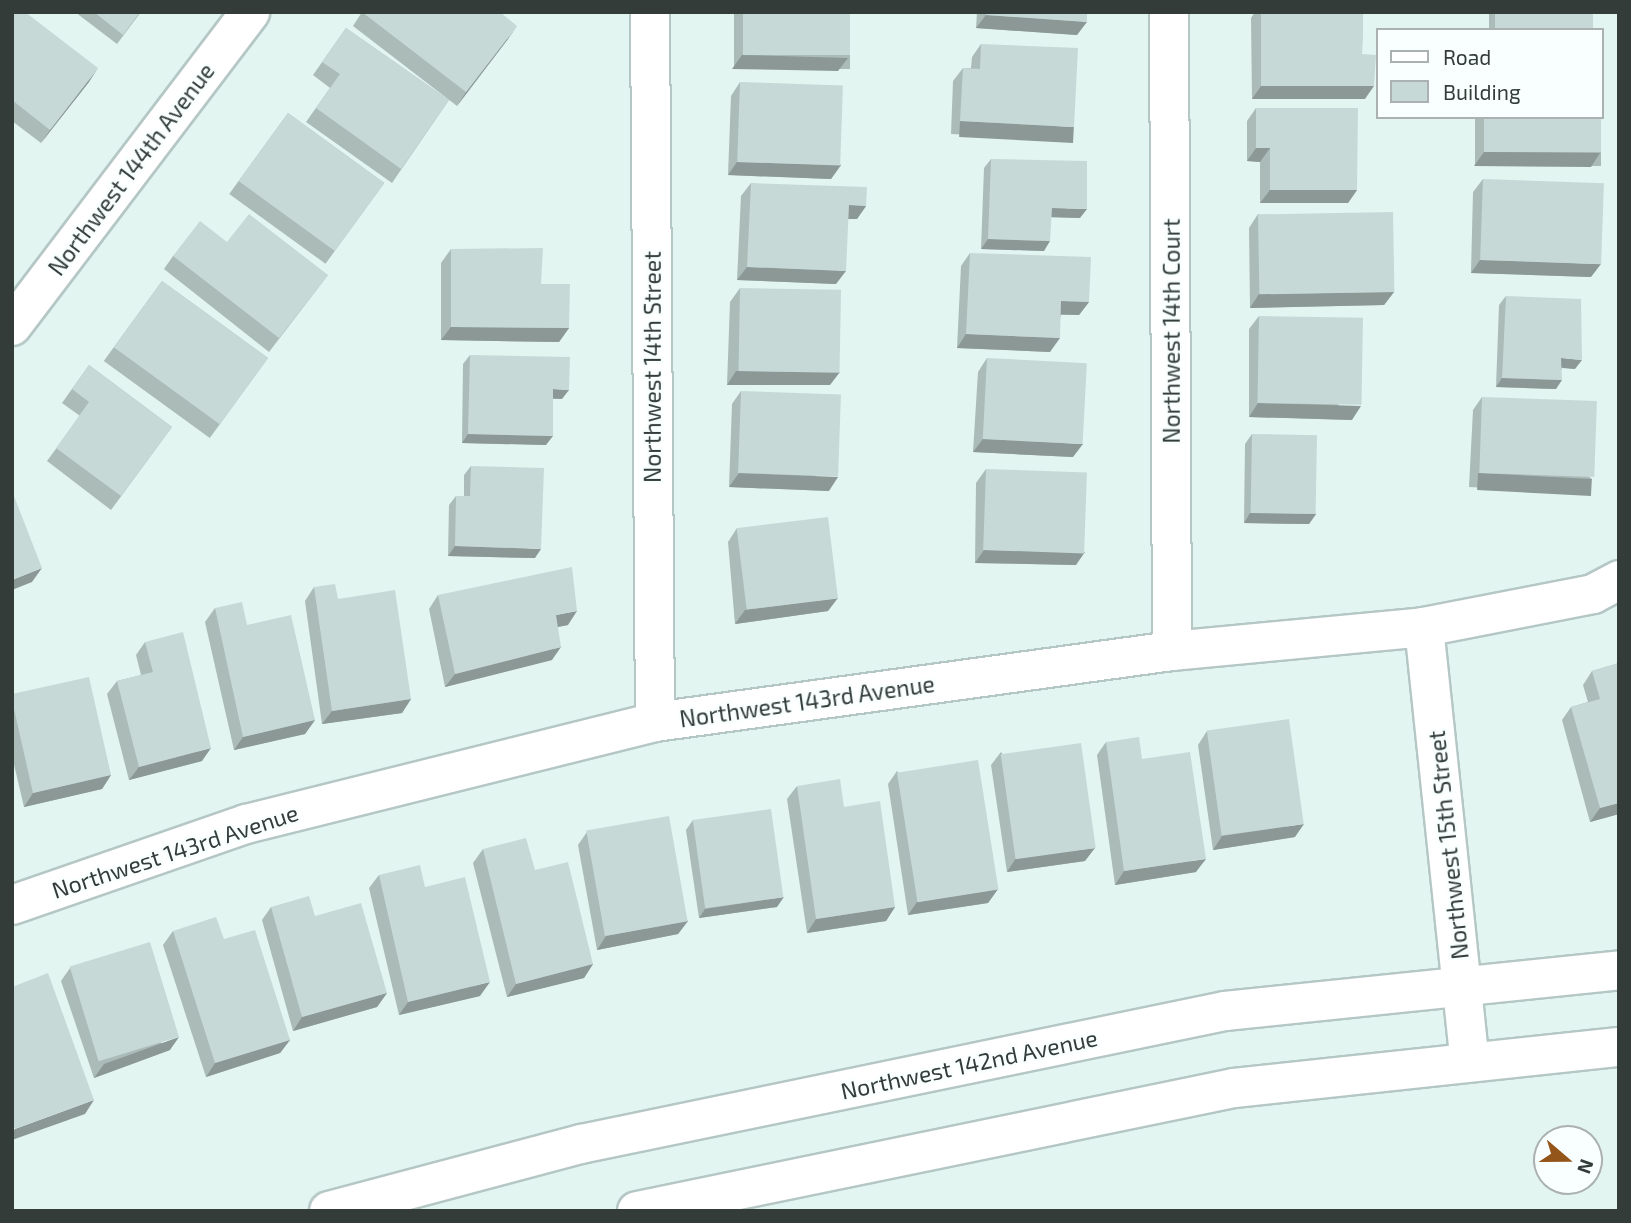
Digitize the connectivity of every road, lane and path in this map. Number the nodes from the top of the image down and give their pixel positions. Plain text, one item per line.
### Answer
1 (250, 12) edge
2 (650, 12) edge
3 (1169, 12) edge
4 (12, 326) edge
5 (1619, 580) edge
6 (1424, 627) junction
7 (1172, 651) junction
8 (654, 722) junction
9 (12, 905) edge
10 (1619, 970) edge
11 (1464, 986) junction
12 (1619, 1047) edge
13 (1470, 1062) junction
14 (329, 1211) edge
15 (637, 1211) edge

1 - 4 street, Northwest 144th Avenue
2 - 8 street, Northwest 14th Street
3 - 7 street, Northwest 14th Court
5 - 6 street, Northwest 143rd Avenue
6 - 7 street, Northwest 143rd Avenue
6 - 11 street, Northwest 15th Street
7 - 8 street, Northwest 143rd Avenue
8 - 9 street, Northwest 143rd Avenue
10 - 11 street, Northwest 142nd Avenue
11 - 13 street, Northwest 15th Street
11 - 14 street, Northwest 142nd Avenue
12 - 13 street
13 - 15 street

